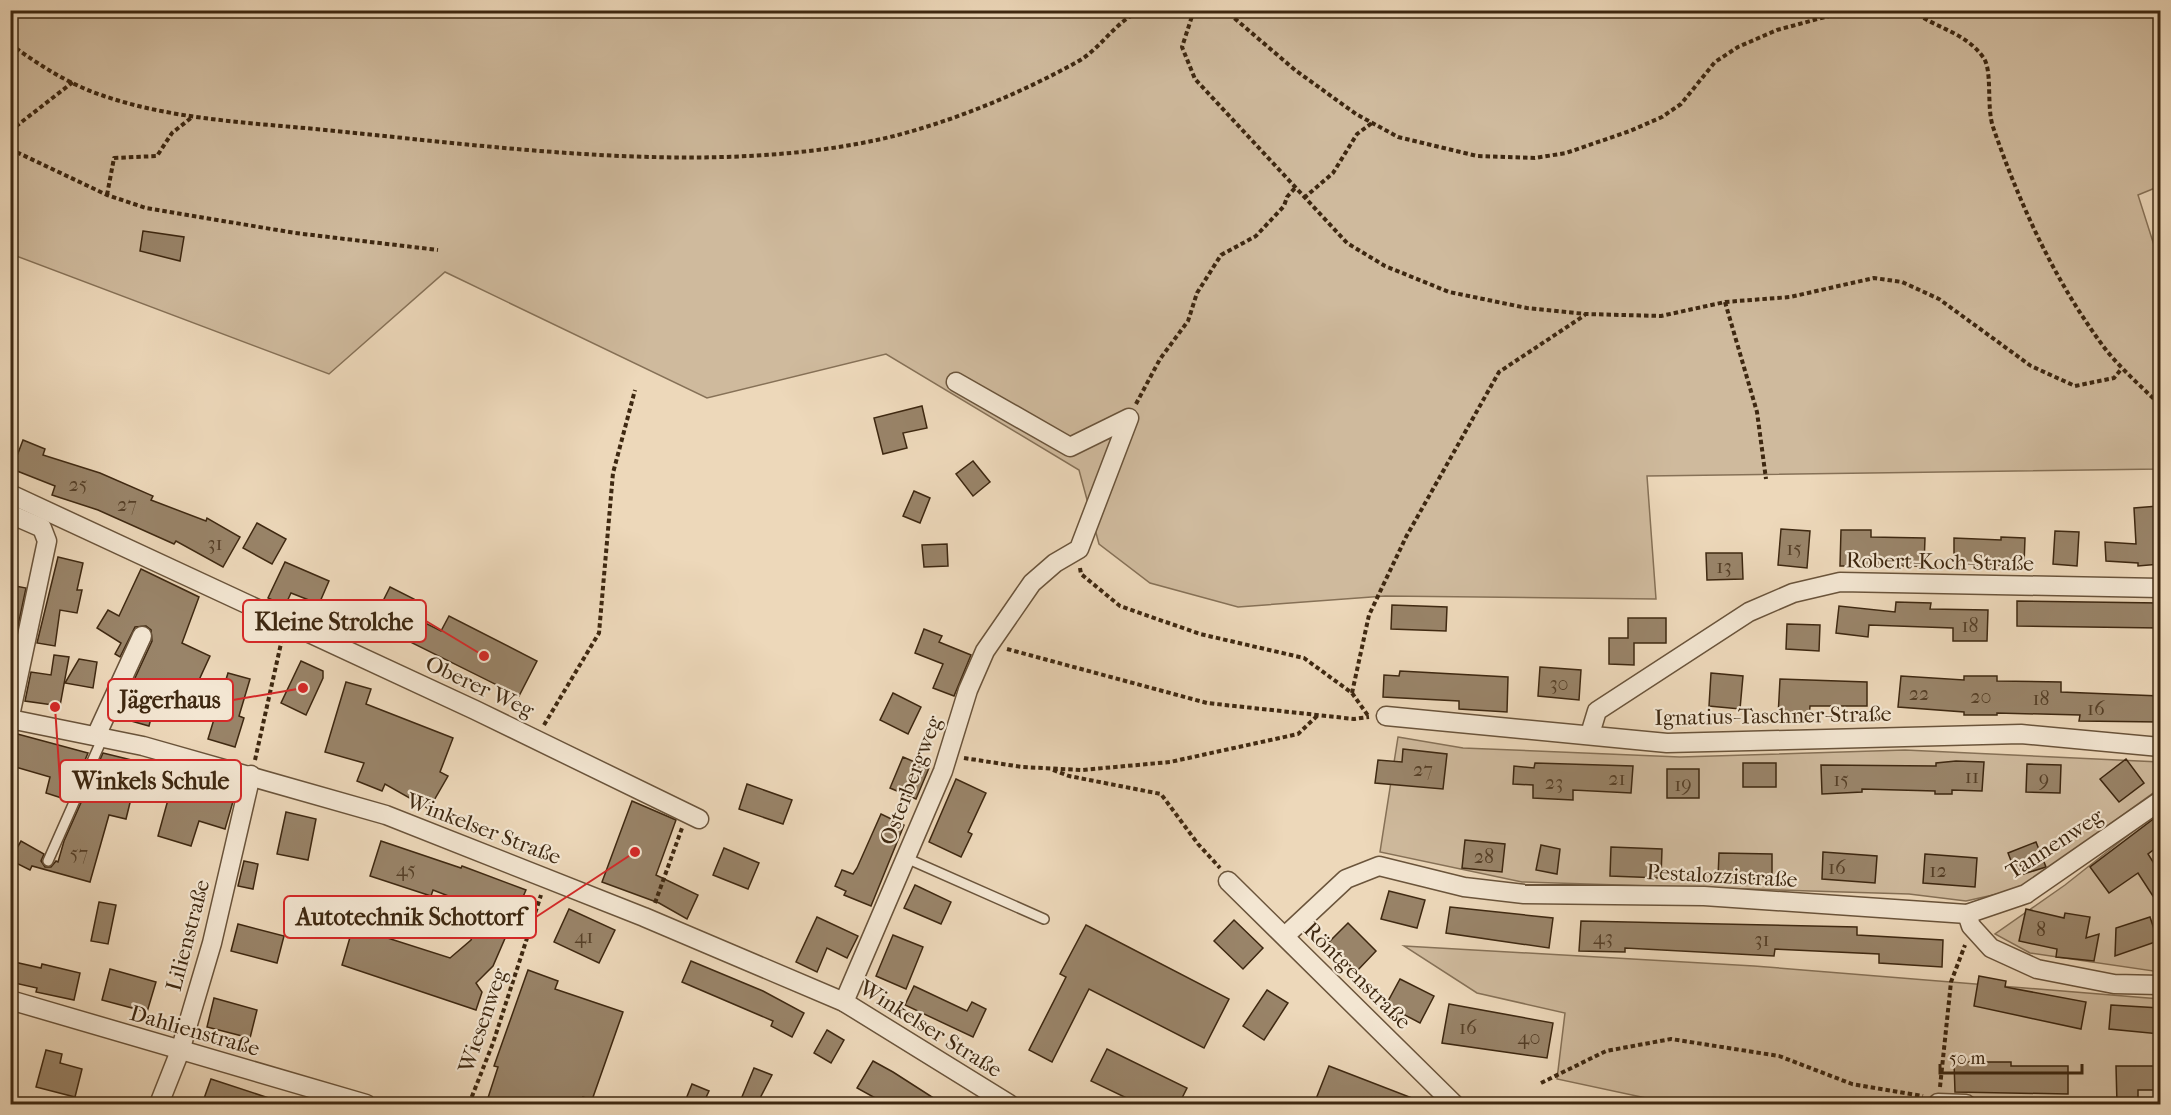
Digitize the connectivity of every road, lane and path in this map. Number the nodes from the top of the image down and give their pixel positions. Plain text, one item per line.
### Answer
1 (1142, 10) edge
2 (1194, 10) edge
3 (1222, 10) edge
4 (1851, 10) edge
5 (1911, 10) edge
6 (10, 44) edge
7 (72, 82) junction
8 (192, 117) junction
9 (1372, 123) junction
10 (10, 131) edge
11 (10, 149) edge
12 (1295, 188) junction
13 (107, 195) junction
14 (1304, 198) junction
15 (438, 250) dead end
16 (1725, 302) junction
17 (1585, 314) junction
18 (2122, 368) junction
19 (956, 382) dead end
20 (635, 390) dead end
21 (2160, 405) edge
22 (1129, 418) junction
23 (1766, 479) dead end
24 (10, 494) edge
25 (10, 514) edge
26 (1079, 549) junction
27 (2160, 588) edge
28 (286, 621) junction
29 (142, 636) dead end
30 (989, 645) junction
31 (1352, 693) junction
32 (1318, 715) junction
33 (1378, 717) junction
34 (10, 718) edge
35 (1590, 734) junction
36 (99, 736) junction
37 (536, 740) junction
38 (2160, 747) edge
39 (947, 756) junction
40 (1048, 768) junction
41 (251, 776) junction
42 (2160, 801) edge
43 (694, 817) joint
44 (906, 858) junction
45 (48, 861) dead end
46 (1226, 877) joint
47 (546, 878) junction
48 (648, 919) junction
49 (1044, 919) dead end
50 (1969, 920) junction
51 (1285, 936) junction
52 (2160, 985) edge
53 (10, 1000) edge
54 (844, 1002) junction
55 (180, 1051) junction
56 (1541, 1083) dead end
57 (1938, 1101) edge
58 (159, 1104) edge
59 (366, 1104) edge
60 (469, 1104) edge
61 (1009, 1104) edge
62 (1454, 1104) edge
63 (1966, 1104) edge

1 - 8 path
2 - 12 path
3 - 9 path
4 - 9 path
5 - 18 path
6 - 7 path
7 - 8 path
7 - 10 path
8 - 13 path
9 - 14 path
11 - 13 path
12 - 14 path
12 - 22 path
13 - 15 path
14 - 17 path
16 - 17 path
16 - 18 path
16 - 23 path
17 - 31 path
18 - 21 path
19 - 22 street
20 - 37 path
22 - 26 street
24 - 28 street, Oberer Weg
25 - 34 street
26 - 30 street, Osterbergweg
26 - 31 path
27 - 35 street, Robert-Koch-Straße
28 - 37 street, Oberer Weg
28 - 41 path
29 - 36 street
30 - 32 path
30 - 39 street, Osterbergweg
31 - 33 path
32 - 33 path
32 - 40 path
33 - 35 street, Ignatius-Taschner-Straße
34 - 36 street, Winkelser Straße
35 - 38 street, Ignatius-Taschner-Straße
36 - 41 street, Winkelser Straße
36 - 45 lane
37 - 43 street, Oberer Weg
39 - 40 path
39 - 44 street, Osterbergweg
40 - 46 path
41 - 47 street, Winkelser Straße
41 - 55 street, Lilienstraße
42 - 50 street, Tannenweg
43 - 48 path
44 - 49 lane
44 - 54 street, Osterbergweg
46 - 51 street, Röntgenstraße
47 - 48 street, Winkelser Straße
47 - 60 path, Wiesenweg
48 - 54 street, Winkelser Straße
50 - 51 street, Pestalozzistraße
50 - 52 street
50 - 57 path
51 - 62 street, Röntgenstraße
53 - 55 street, Dahlienstraße
54 - 61 street, Winkelser Straße
55 - 58 street, Lilienstraße
55 - 59 street, Dahlienstraße
56 - 57 path
57 - 63 street

